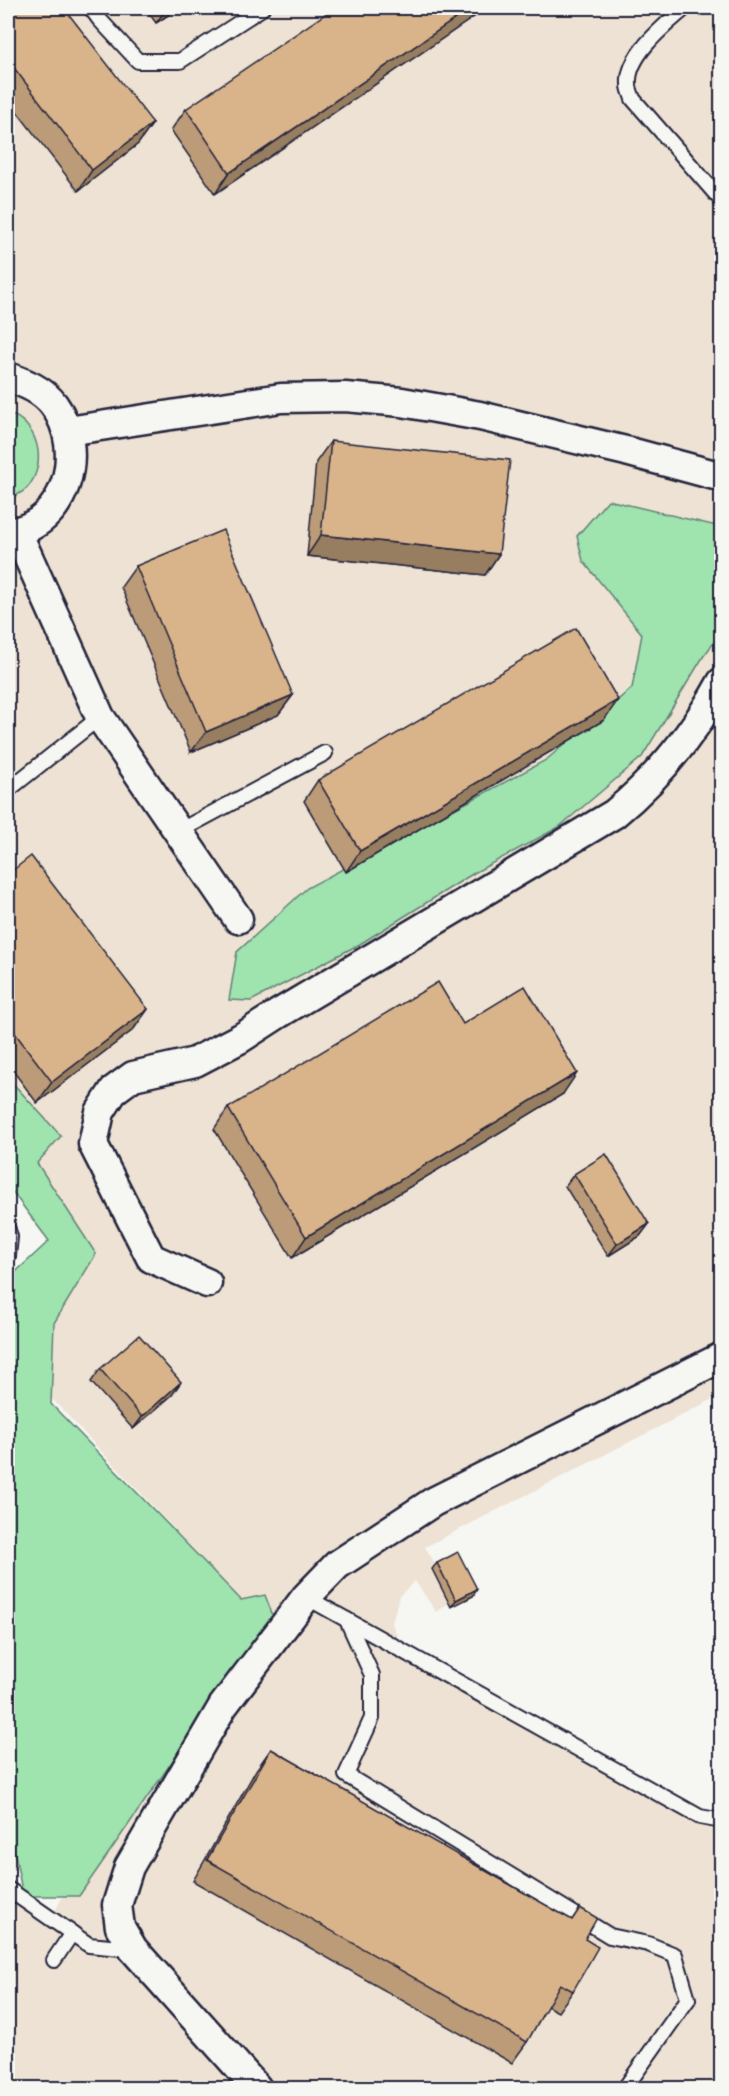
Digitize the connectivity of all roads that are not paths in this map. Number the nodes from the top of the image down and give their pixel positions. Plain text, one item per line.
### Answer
1 (91, 8) edge
2 (262, 8) edge
3 (685, 8) edge
4 (722, 201) edge
5 (8, 377) edge
6 (68, 431) junction
7 (722, 477) edge
8 (12, 532) edge
9 (722, 682) edge
10 (100, 717) junction
11 (325, 753) dead end
12 (8, 790) edge
13 (179, 831) junction
14 (238, 919) dead end
15 (8, 1230) edge
16 (8, 1256) edge
17 (207, 1283) dead end
18 (722, 1357) edge
19 (306, 1597) junction
20 (347, 1620) junction
21 (722, 1821) edge
22 (8, 1889) edge
23 (72, 1933) junction
24 (133, 1949) junction
25 (54, 1960) dead end
26 (257, 2088) edge
27 (625, 2088) edge

1 - 2 lane
3 - 4 lane
5 - 6 street
6 - 7 street
6 - 8 street
8 - 10 street
9 - 17 street
10 - 12 lane
10 - 13 street
11 - 13 lane
13 - 14 street
15 - 16 lane
18 - 19 street
19 - 20 lane
19 - 24 street
20 - 21 lane
20 - 27 lane
22 - 23 lane
23 - 24 lane
23 - 25 lane
24 - 26 street

